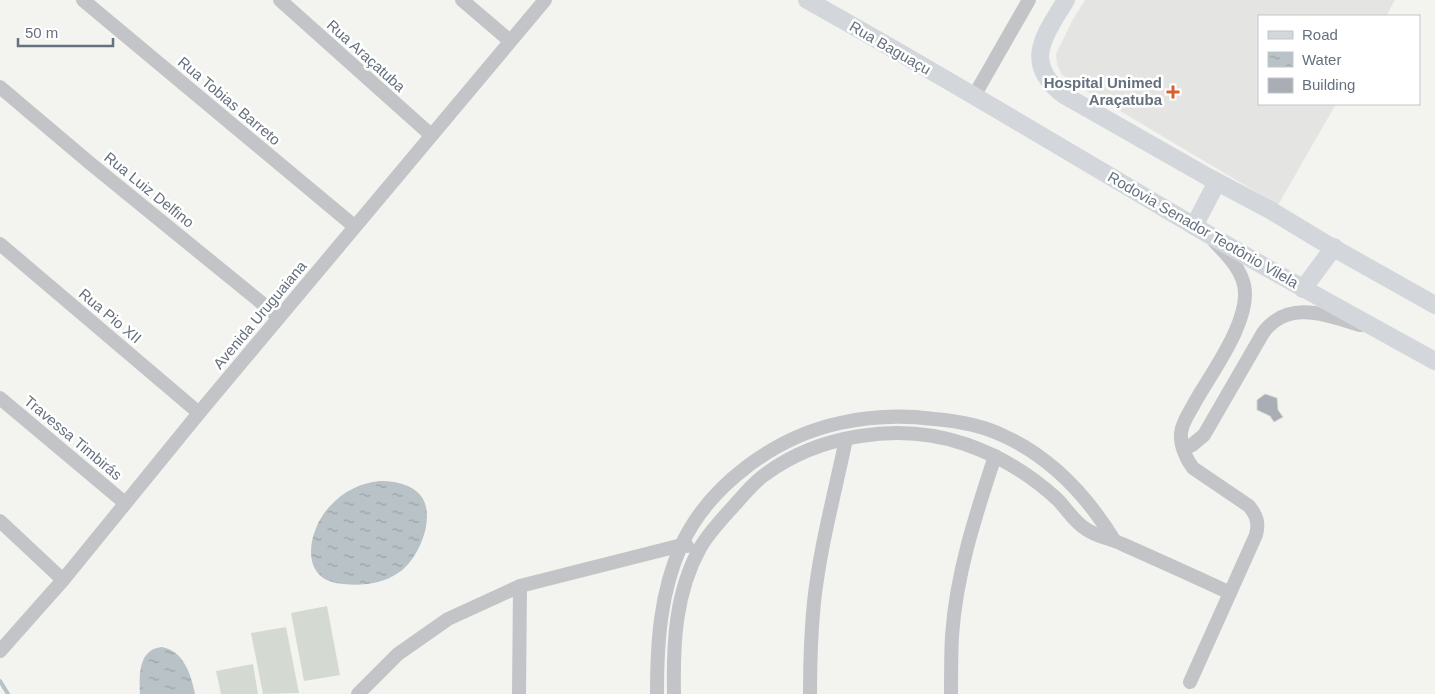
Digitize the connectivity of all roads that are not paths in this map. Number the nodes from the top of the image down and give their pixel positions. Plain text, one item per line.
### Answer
1 (83, 0) edge
2 (280, 0) edge
3 (462, 0) edge
4 (545, 0) edge
5 (1028, 0) edge
6 (1066, 0) edge
7 (817, 2) edge
8 (510, 41) junction
9 (0, 87) edge
10 (974, 96) junction
11 (431, 135) junction
12 (1218, 182) junction
13 (354, 226) junction
14 (1201, 230) junction
15 (0, 244) edge
16 (1334, 247) junction
17 (1303, 289) junction
18 (1435, 305) edge
19 (279, 317) junction
20 (1383, 332) junction
21 (1435, 361) edge
22 (0, 398) edge
23 (199, 413) junction
24 (891, 417) junction
25 (891, 434) junction
26 (846, 439) junction
27 (1184, 449) junction
28 (1034, 452) junction
29 (995, 456) junction
30 (1022, 472) junction
31 (125, 504) junction
32 (0, 521) edge
33 (1114, 540) junction
34 (682, 545) junction
35 (700, 548) junction
36 (63, 580) junction
37 (520, 586) junction
38 (1230, 593) junction
39 (0, 650) edge
40 (372, 679) junction
41 (1190, 682) dead end
42 (358, 694) edge
43 (373, 694) edge
44 (519, 694) edge
45 (657, 694) edge
46 (674, 694) edge
47 (810, 694) edge
48 (952, 694) edge

1 - 13 street, Rua Tobias Barreto
2 - 11 street, Rua Araçatuba
3 - 8 street
4 - 8 street, Avenida Uruguaiana
5 - 10 street
6 - 12 main road
7 - 10 main road, Rua Baguaçu
8 - 11 street, Avenida Uruguaiana
9 - 19 street, Rua Luiz Delfino
10 - 14 main road, Rodovia Senador Teotônio Vilela
11 - 13 street, Avenida Uruguaiana
12 - 14 main road
12 - 16 main road
13 - 19 street, Avenida Uruguaiana
14 - 17 main road, Rodovia Senador Teotônio Vilela
14 - 27 street
15 - 23 street, Rua Pio XII
16 - 17 main road
16 - 18 main road
17 - 20 main road, Rodovia Senador Teotônio Vilela
19 - 23 street, Avenida Uruguaiana
20 - 21 main road, Rodovia Senador Teotônio Vilela
20 - 27 street
22 - 31 street, Travessa Timbirás
23 - 31 street, Avenida Uruguaiana
24 - 25 street
24 - 28 street
24 - 34 street
25 - 26 street
25 - 29 street
26 - 35 street
26 - 47 street
27 - 38 street
28 - 30 street
28 - 33 street
29 - 30 street
29 - 48 street
30 - 33 street
31 - 36 street, Avenida Uruguaiana
32 - 36 street
33 - 38 street
34 - 35 street
34 - 37 street
34 - 45 street
35 - 46 street
36 - 39 street, Avenida Uruguaiana
37 - 40 street
37 - 44 street
38 - 41 street
40 - 42 street
40 - 43 street

